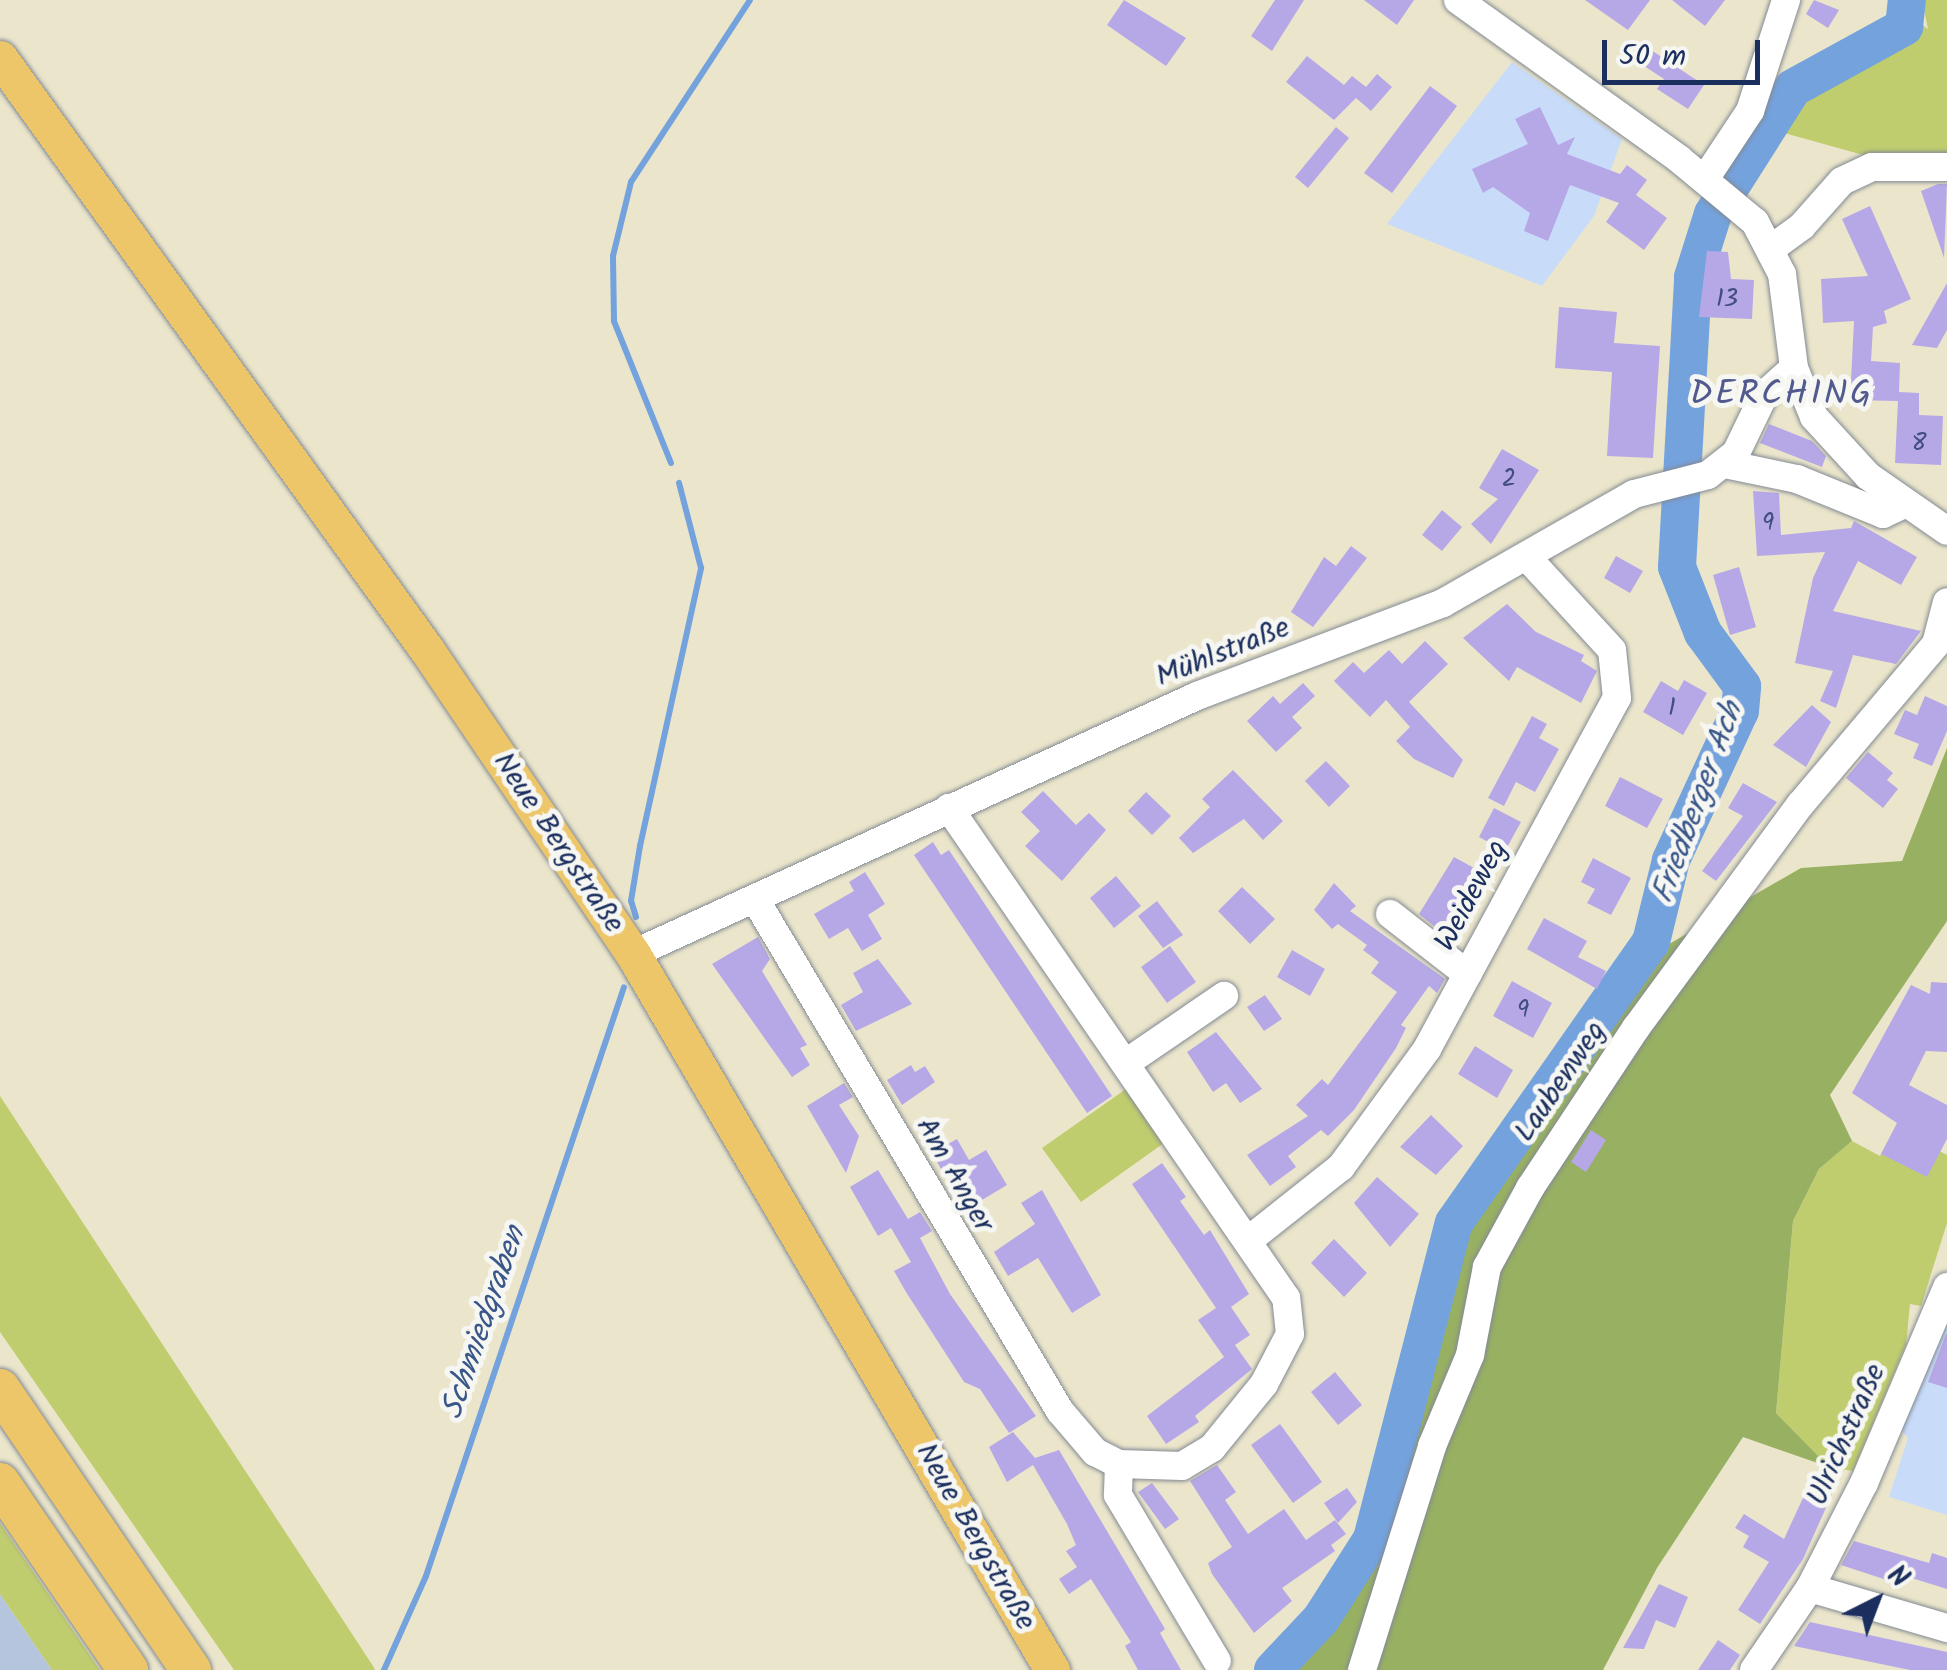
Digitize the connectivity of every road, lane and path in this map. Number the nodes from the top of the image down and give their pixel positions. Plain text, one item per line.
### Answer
1 (1458, 0) edge
2 (1786, 0) edge
3 (0, 58) edge
4 (1947, 167) edge
5 (1718, 189) junction
6 (1772, 248) junction
7 (1794, 368) junction
8 (1725, 464) junction
9 (1902, 505) junction
10 (1947, 531) edge
11 (1526, 556) junction
12 (1947, 602) edge
13 (950, 808) junction
14 (754, 899) junction
15 (1390, 914) dead end
16 (633, 954) junction
17 (1467, 974) junction
18 (1224, 996) dead end
19 (1126, 1062) junction
20 (1250, 1239) junction
21 (1944, 1296) edge
22 (0, 1389) edge
23 (1119, 1464) junction
24 (0, 1483) edge
25 (1810, 1588) junction
26 (1947, 1628) edge
27 (1217, 1662) dead end
28 (128, 1670) edge
29 (191, 1670) edge
30 (1052, 1670) edge
31 (1362, 1670) edge
32 (1754, 1670) edge

1 - 5 street
2 - 5 street
3 - 16 main road, Neue Bergstraße
4 - 6 street
5 - 6 street
6 - 7 street
7 - 8 street
7 - 9 street
8 - 9 street
8 - 11 street, Mühlstraße
9 - 10 street
11 - 13 street, Mühlstraße
11 - 17 street, Weideweg
12 - 31 street, Laubenweg
13 - 14 street, Mühlstraße
13 - 19 street
14 - 16 street, Mühlstraße
14 - 23 street, Am Anger
15 - 17 street
16 - 30 main road, Neue Bergstraße
17 - 20 street, Weideweg
18 - 19 street
19 - 20 street
20 - 23 street
21 - 25 street, Ulrichstraße
22 - 29 highway
23 - 27 street
24 - 28 highway
25 - 26 street
25 - 32 street, Ulrichstraße

